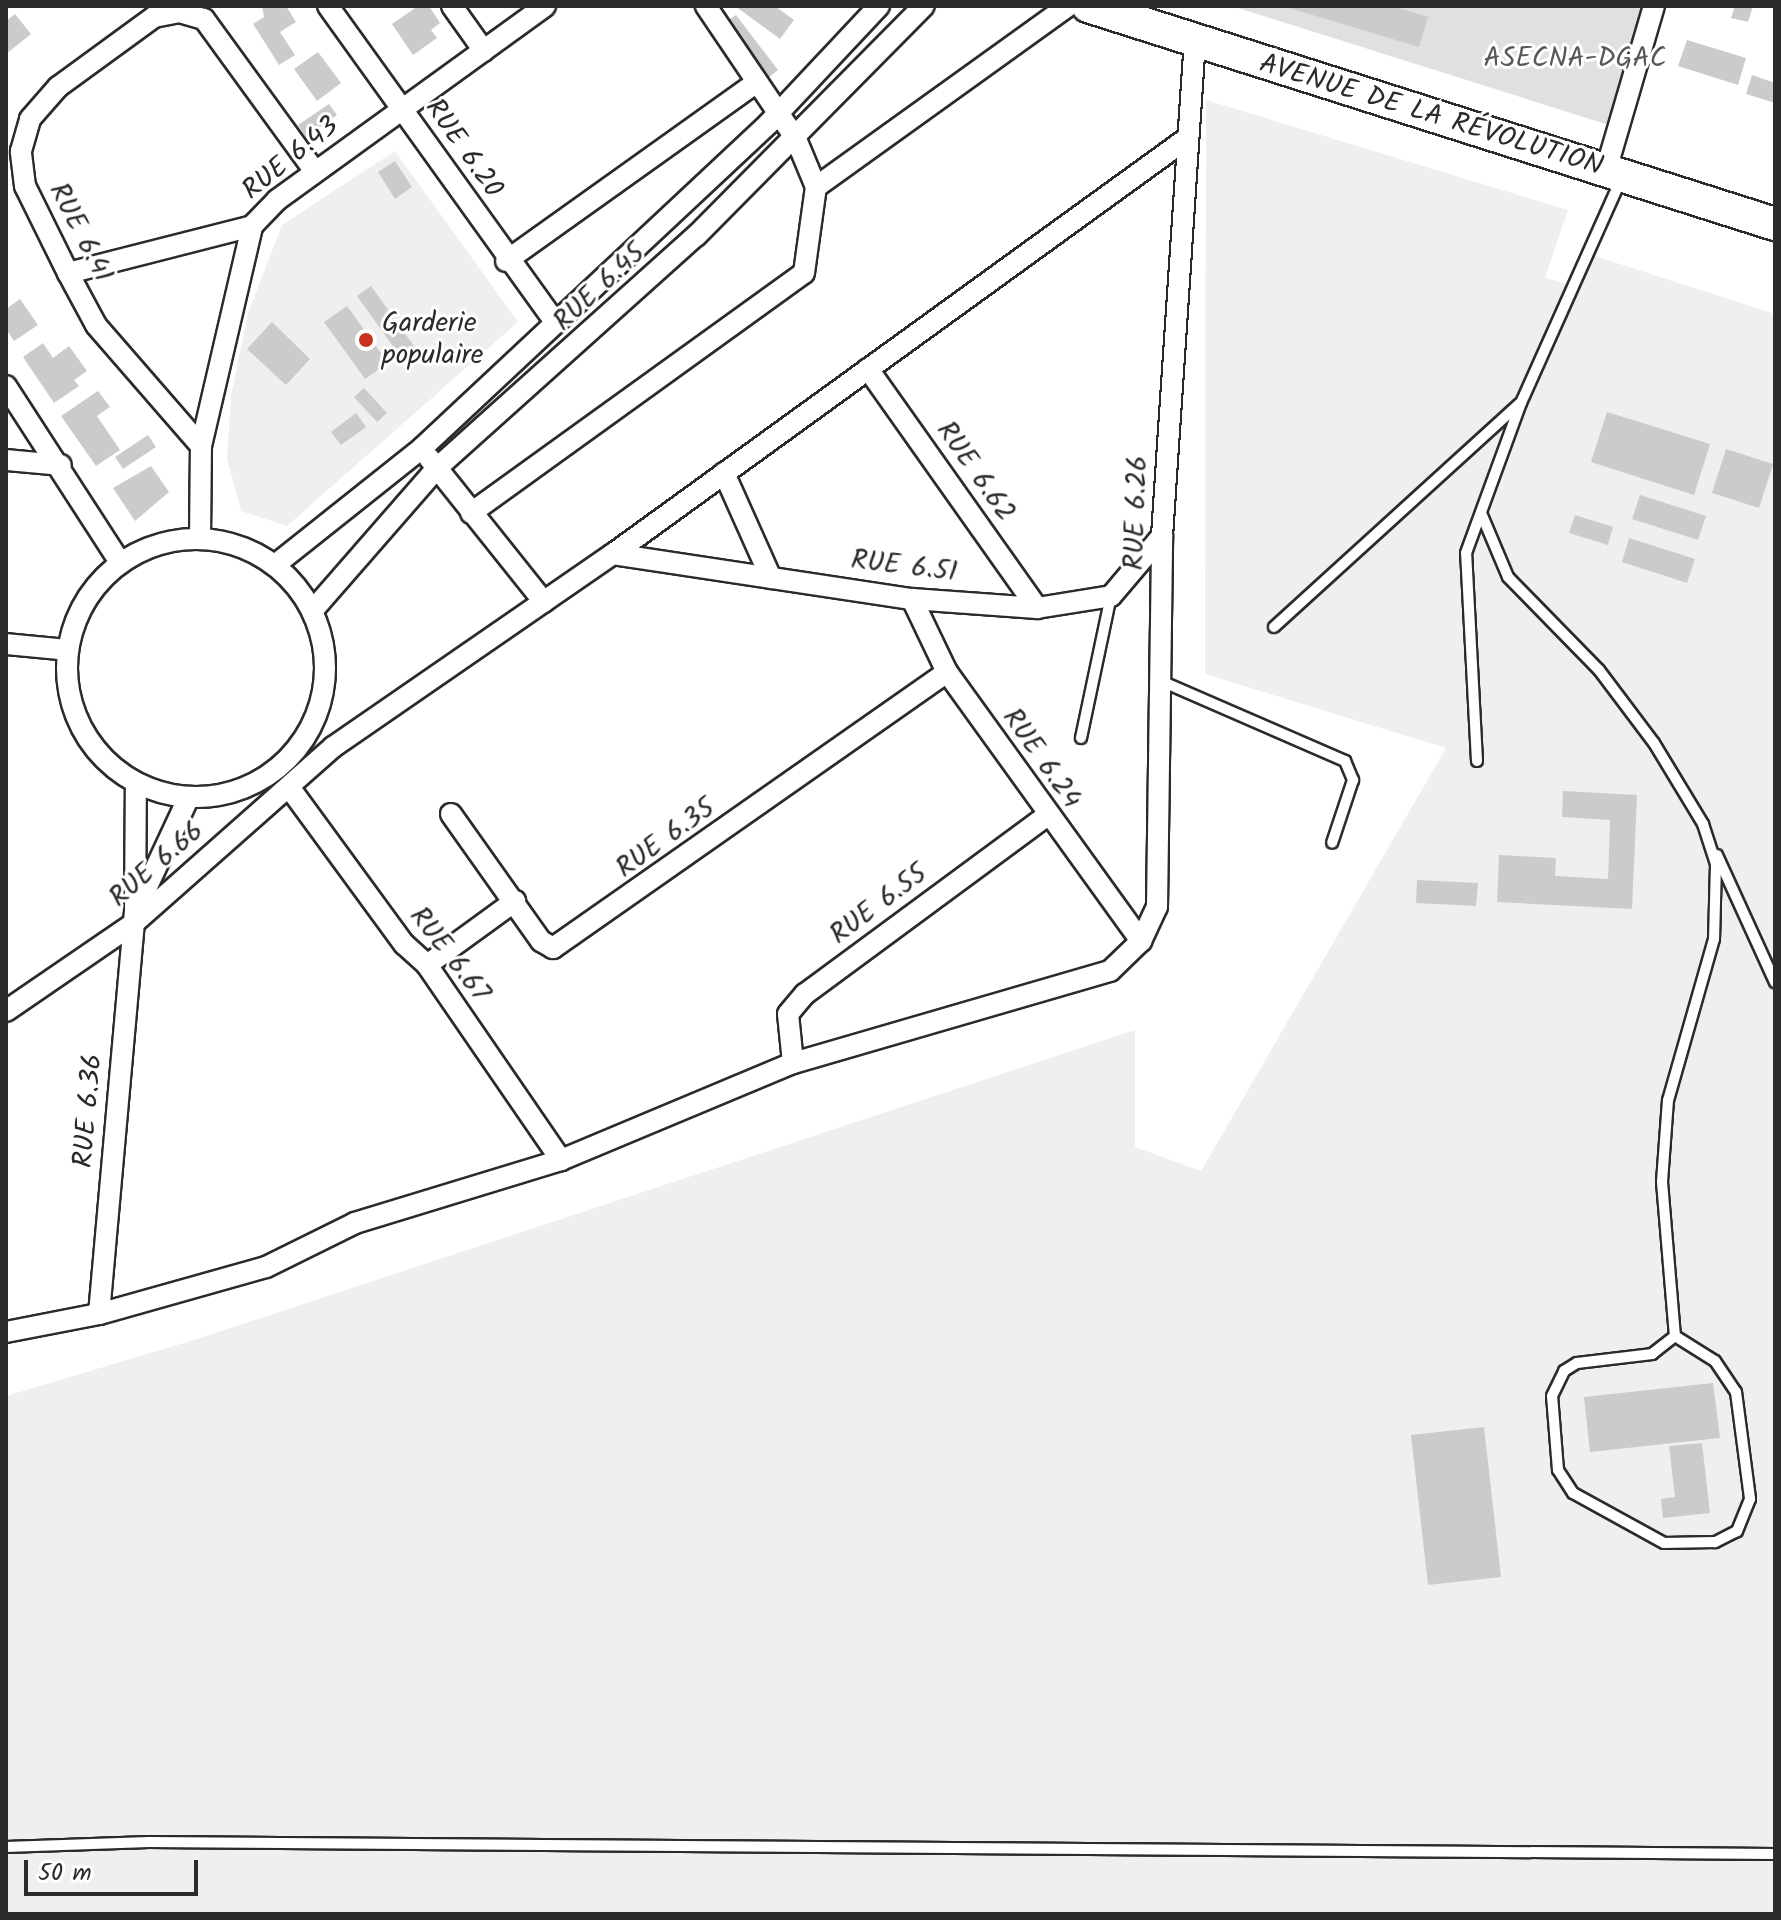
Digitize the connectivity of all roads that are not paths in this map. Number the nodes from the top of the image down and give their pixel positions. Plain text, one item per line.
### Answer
1 (328, 6) edge
2 (452, 6) edge
3 (545, 6) edge
4 (706, 6) edge
5 (879, 6) edge
6 (924, 6) edge
7 (1068, 6) edge
8 (1088, 6) edge
9 (1654, 6) edge
10 (1195, 42) junction
11 (484, 51) junction
12 (757, 82) junction
13 (402, 110) junction
14 (777, 113) junction
15 (796, 139) junction
16 (1186, 139) junction
17 (315, 172) junction
18 (1614, 173) junction
19 (816, 187) junction
20 (671, 213) junction
21 (1775, 224) edge
22 (252, 226) junction
23 (696, 236) junction
24 (506, 261) junction
25 (68, 273) junction
26 (560, 315) junction
27 (594, 331) junction
28 (868, 369) junction
29 (6, 386) edge
30 (1521, 403) junction
31 (201, 446) junction
32 (422, 448) junction
33 (6, 460) edge
34 (61, 465) junction
35 (437, 468) junction
36 (724, 473) junction
37 (471, 513) junction
38 (1481, 513) junction
39 (1162, 536) junction
40 (200, 538) junction
41 (613, 554) junction
42 (120, 562) junction
43 (275, 565) junction
44 (771, 578) junction
45 (1111, 596) junction
46 (912, 599) junction
47 (544, 602) junction
48 (1037, 608) junction
49 (314, 609) junction
50 (1274, 627) dead end
51 (6, 644) edge
52 (68, 650) junction
53 (947, 672) junction
54 (1161, 681) junction
55 (1081, 738) dead end
56 (1477, 761) dead end
57 (136, 785) junction
58 (289, 787) junction
59 (188, 799) junction
60 (451, 814) dead end
61 (1046, 816) junction
62 (1703, 824) junction
63 (1332, 843) dead end
64 (515, 901) junction
65 (134, 918) junction
66 (1141, 941) junction
67 (1761, 949) junction
68 (427, 965) junction
69 (1775, 965) edge
70 (1775, 982) edge
71 (6, 1011) edge
72 (793, 1063) junction
73 (561, 1160) junction
74 (99, 1314) junction
75 (6, 1332) edge
76 (1675, 1336) junction
77 (6, 1847) edge
78 (1775, 1854) edge

1 - 13 street, RUE 6.20
2 - 11 street
3 - 11 street, RUE 6.43
4 - 12 street
5 - 14 street, RUE 6.45
6 - 15 street, RUE 6.45
7 - 19 street
8 - 10 main road, AVENUE DE LA RÉVOLUTION
9 - 18 street
10 - 16 street, RUE 6.26
10 - 18 main road, AVENUE DE LA RÉVOLUTION
11 - 13 street, RUE 6.43
12 - 14 street
12 - 24 street
13 - 17 street, RUE 6.43
13 - 24 street, RUE 6.20
14 - 15 street
14 - 20 street, RUE 6.45
15 - 19 street
15 - 23 street, RUE 6.45
16 - 28 street, RUE 6.66
16 - 39 street, RUE 6.26
17 - 22 street, RUE 6.43
17 - 25 street, RUE 6.41
18 - 21 main road, AVENUE DE LA RÉVOLUTION
18 - 30 lane
19 - 37 street
20 - 23 street
20 - 26 street, RUE 6.45
22 - 25 street
22 - 31 street, RUE 6.43
23 - 27 street, RUE 6.45
24 - 26 street, RUE 6.20
25 - 31 street, RUE 6.41
26 - 27 street, RUE 6.20
26 - 32 street, RUE 6.45
27 - 35 street, RUE 6.45
28 - 36 street, RUE 6.66
28 - 48 street, RUE 6.62
29 - 34 street
30 - 38 lane
30 - 50 lane
31 - 40 street, RUE 6.43
32 - 35 street
32 - 43 street, RUE 6.45
33 - 34 street
34 - 42 street
35 - 37 street
35 - 49 street, RUE 6.45
36 - 41 street, RUE 6.66
36 - 44 street
37 - 47 street
38 - 56 lane
38 - 62 lane
39 - 45 street
39 - 54 street, RUE 6.26
40 - 42 street
40 - 43 street
41 - 44 street, RUE 6.51
41 - 47 street, RUE 6.66
42 - 52 street
43 - 49 street
44 - 46 street, RUE 6.51
45 - 48 street, RUE 6.51
45 - 55 lane
46 - 48 street, RUE 6.51
46 - 53 street, RUE 6.24
47 - 58 street, RUE 6.66
49 - 59 street
51 - 52 street
52 - 57 street
53 - 61 street, RUE 6.24
53 - 64 street, RUE 6.35
54 - 63 lane
54 - 66 street, RUE 6.26
57 - 59 street
57 - 65 street, RUE 6.36
58 - 65 street, RUE 6.66
58 - 68 street, RUE 6.67
59 - 65 street, RUE 6.36
60 - 64 street, RUE 6.35
61 - 66 street, RUE 6.24
61 - 72 street, RUE 6.55
62 - 67 lane
62 - 76 lane
64 - 68 street
65 - 71 street, RUE 6.66
65 - 74 street, RUE 6.36
66 - 72 street, RUE 6.26
67 - 69 lane
67 - 70 lane
68 - 73 street, RUE 6.67
72 - 73 street
73 - 74 street
74 - 75 street
76 - 76 lane
77 - 78 lane

